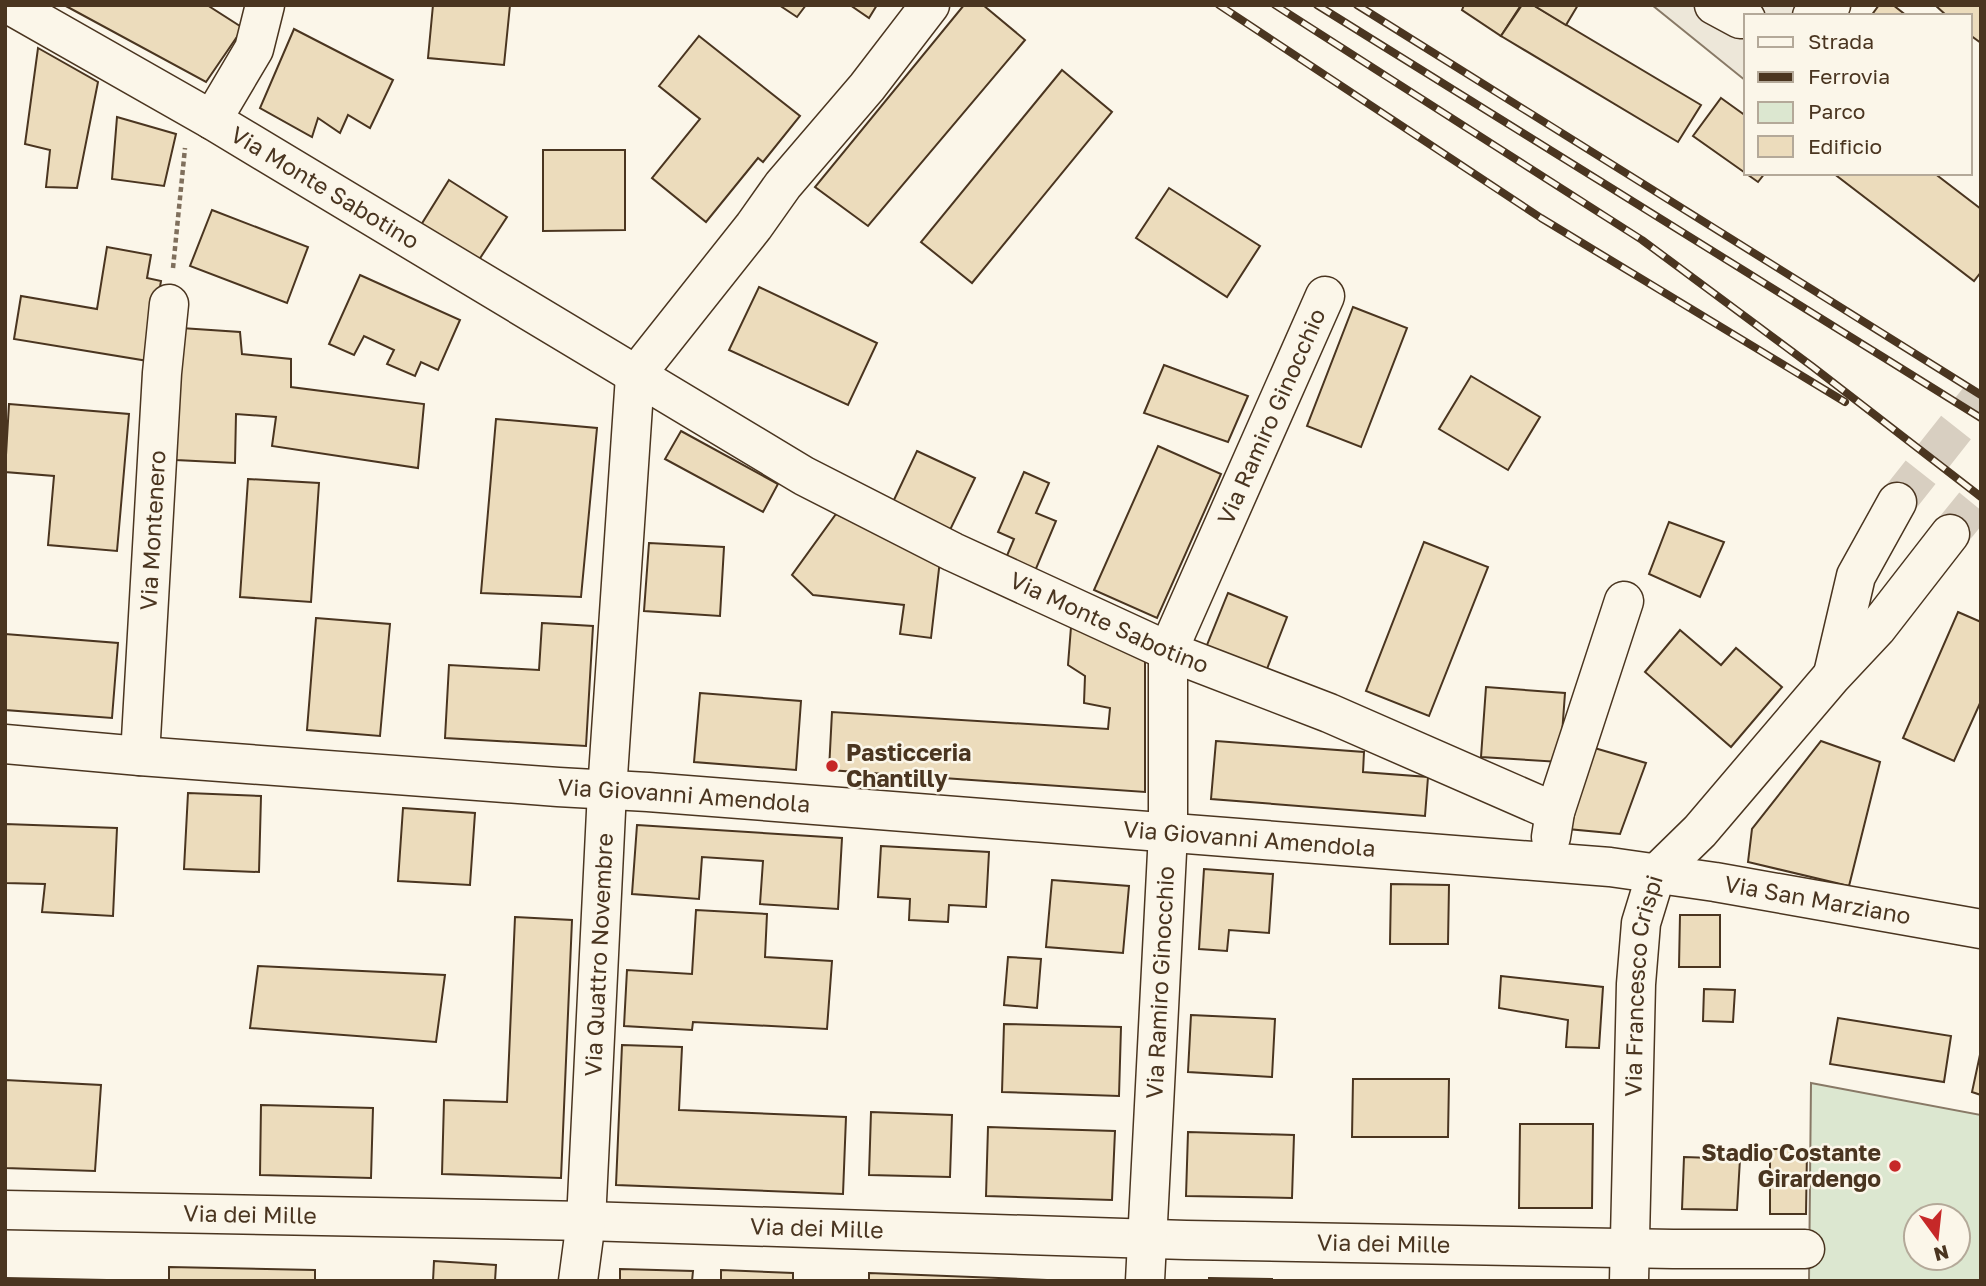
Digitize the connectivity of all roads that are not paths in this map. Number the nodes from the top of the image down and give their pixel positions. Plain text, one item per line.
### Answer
1 (10, 5) edge
2 (265, 5) edge
3 (930, 5) edge
4 (1714, 5) edge
5 (1831, 5) edge
6 (1815, 14) edge
7 (1744, 19) edge
8 (201, 113) junction
9 (1325, 296) dead end
10 (169, 304) road end
11 (635, 376) junction
12 (1897, 502) tunnel mouth
13 (1951, 534) tunnel mouth
14 (1624, 601) dead end
15 (1167, 651) junction
16 (1832, 676) junction
17 (5, 744) edge
18 (140, 756) junction
19 (607, 791) junction
20 (1555, 812) junction
21 (1168, 833) junction
22 (1548, 863) junction
23 (1656, 874) junction
24 (1981, 929) edge
25 (5, 1210) edge
26 (586, 1221) junction
27 (1146, 1239) junction
28 (1805, 1249) dead end
29 (1629, 1264) edge
30 (578, 1281) edge
31 (1145, 1281) edge

1 - 8 street, Via Monte Sabotino
2 - 8 street
3 - 11 street
4 - 7 street
5 - 6 street
8 - 11 street, Via Monte Sabotino
9 - 15 street, Via Ramiro Ginocchio
10 - 18 street, Via Montenero
11 - 15 street, Via Monte Sabotino
11 - 19 street, Via Quattro Novembre
12 - 16 street, Via Francesco Crispi
13 - 16 street, Via Francesco Crispi
14 - 20 street
15 - 20 street, Via Monte Sabotino
15 - 21 street, Via Ramiro Ginocchio
16 - 23 street, Via Francesco Crispi
17 - 18 street, Via Giovanni Amendola
18 - 19 street, Via Giovanni Amendola
19 - 21 street, Via Giovanni Amendola
19 - 26 street, Via Quattro Novembre
20 - 22 street
21 - 22 street, Via Giovanni Amendola
21 - 27 street, Via Ramiro Ginocchio
22 - 23 street, Via Giovanni Amendola
23 - 24 street, Via San Marziano
23 - 29 street, Via Francesco Crispi
25 - 26 street, Via dei Mille
26 - 27 street, Via dei Mille
26 - 30 street, Via Quattro Novembre
27 - 29 street, Via dei Mille
27 - 31 street, Via Ramiro Ginocchio
28 - 29 street, Via dei Mille

